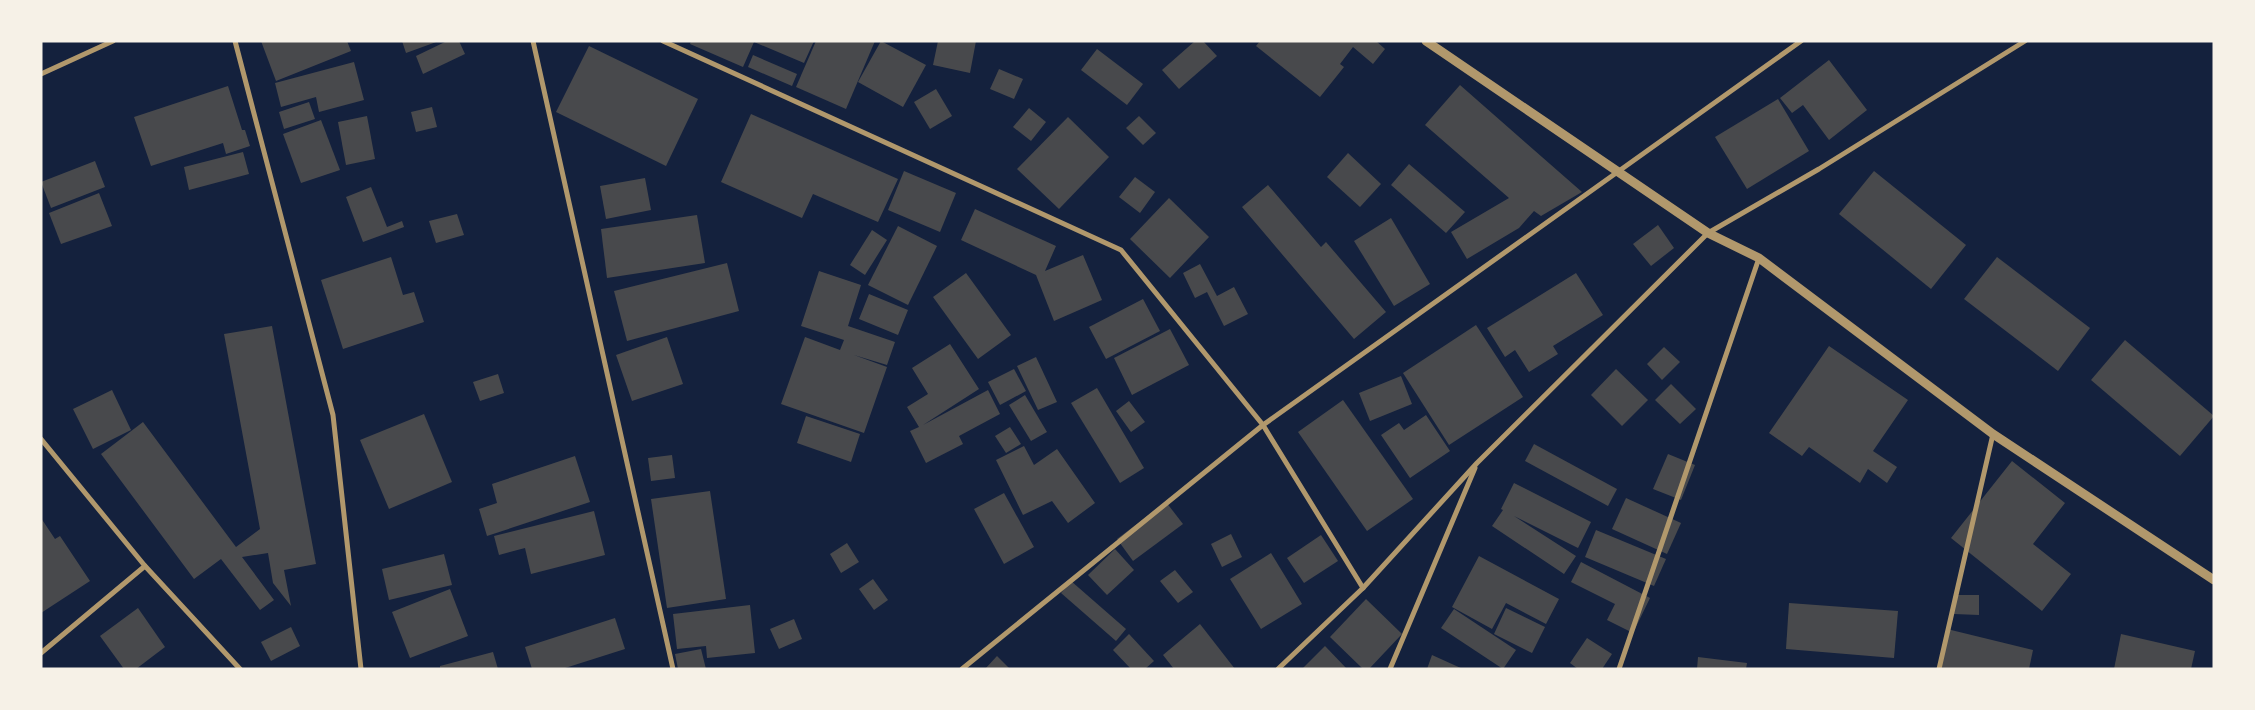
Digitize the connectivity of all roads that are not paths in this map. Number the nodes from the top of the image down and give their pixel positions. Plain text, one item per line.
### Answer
1 (113, 41) edge
2 (234, 41) edge
3 (533, 41) edge
4 (663, 41) edge
5 (1426, 41) edge
6 (1801, 41) edge
7 (2024, 41) edge
8 (41, 74) edge
9 (1616, 172) junction
10 (1708, 233) junction
11 (1759, 258) junction
12 (1263, 426) junction
13 (1992, 434) junction
14 (41, 439) edge
15 (1477, 463) junction
16 (145, 566) junction
17 (2214, 580) edge
18 (1363, 588) junction
19 (41, 653) edge
20 (240, 669) edge
21 (361, 669) edge
22 (673, 669) edge
23 (962, 669) edge
24 (1278, 669) edge
25 (1390, 669) edge
26 (1619, 669) edge
27 (1939, 669) edge

1 - 8 street
2 - 21 street
3 - 22 street
4 - 12 street
5 - 9 street
6 - 9 street
7 - 10 street
9 - 10 street
9 - 12 street
10 - 11 street
10 - 15 street
11 - 13 street
11 - 26 street
12 - 18 street
12 - 23 street
13 - 17 street
13 - 27 street
14 - 16 street
15 - 18 street
15 - 25 street
16 - 19 street
16 - 20 street
18 - 24 street

